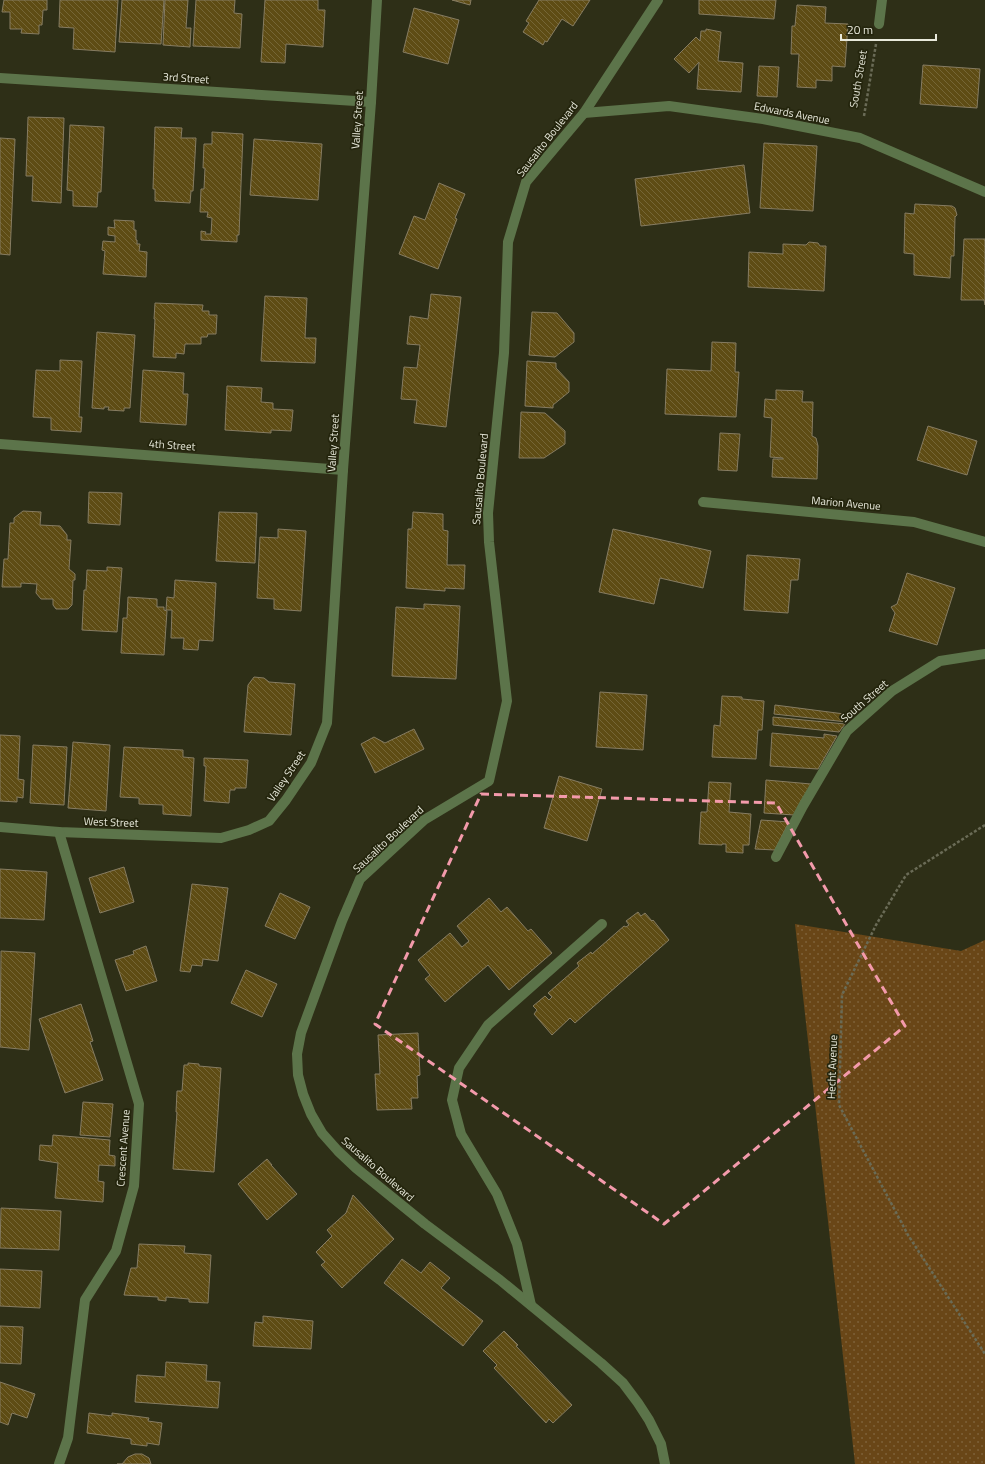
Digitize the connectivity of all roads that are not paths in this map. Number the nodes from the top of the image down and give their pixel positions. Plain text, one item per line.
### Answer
1 (377, 0) edge
2 (658, 0) edge
3 (882, 0) edge
4 (880, 24) road end
5 (0, 78) edge
6 (371, 102) junction
7 (584, 113) junction
8 (985, 192) edge
9 (0, 444) edge
10 (343, 470) junction
11 (703, 502) dead end
12 (985, 542) edge
13 (985, 654) edge
14 (0, 827) edge
15 (59, 832) junction
16 (221, 838) joint
17 (776, 857) dead end
18 (602, 924) dead end
19 (531, 1305) junction
20 (58, 1464) edge
21 (665, 1464) edge

1 - 6 street, Valley Street
2 - 7 street, Sausalito Boulevard
3 - 4 street
5 - 6 street, 3rd Street
6 - 10 street, Valley Street
7 - 8 street, Edwards Avenue
7 - 19 street, Sausalito Boulevard
9 - 10 street, 4th Street
10 - 16 street, Valley Street
11 - 12 street, Marion Avenue
13 - 17 street, South Street
14 - 15 street, West Street
15 - 16 street, West Street
15 - 20 street, Crescent Avenue
18 - 19 street
19 - 21 street, Sausalito Boulevard

